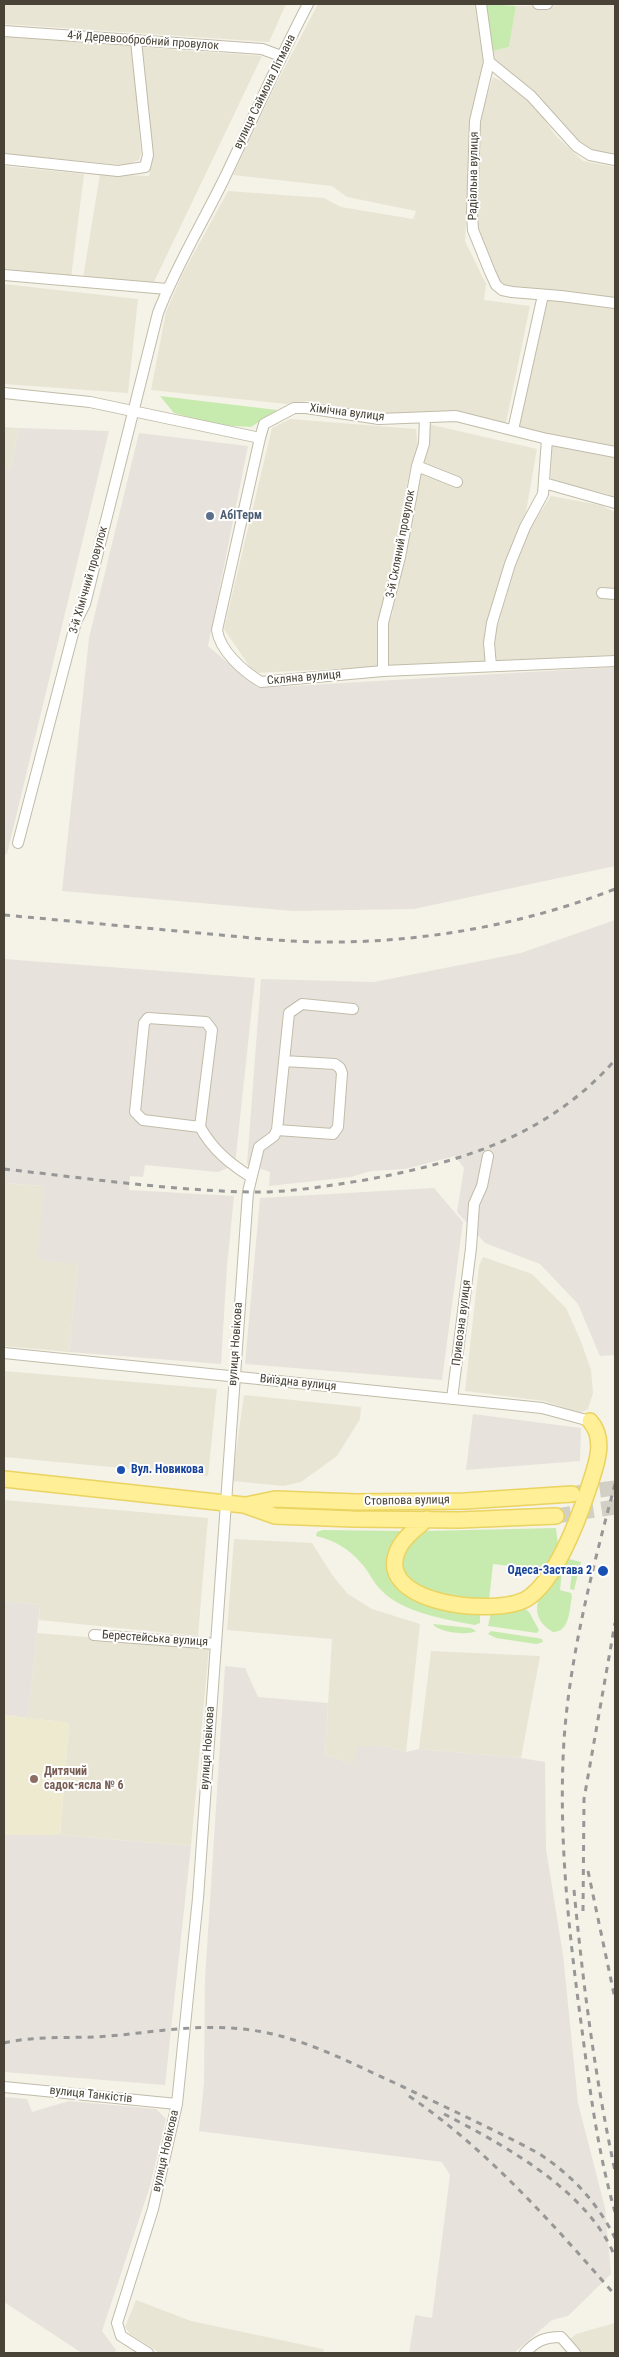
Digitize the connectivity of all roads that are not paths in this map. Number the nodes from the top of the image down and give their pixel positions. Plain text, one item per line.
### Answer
1 (308, 4) edge
2 (481, 4) edge
3 (538, 4) edge
4 (547, 4) edge
5 (4, 31) edge
6 (136, 41) junction
7 (281, 56) junction
8 (489, 62) junction
9 (4, 159) edge
10 (615, 160) edge
11 (223, 180) joint
12 (4, 275) edge
13 (167, 289) junction
14 (543, 295) junction
15 (615, 303) edge
16 (4, 393) edge
17 (133, 412) junction
18 (425, 418) junction
19 (513, 430) junction
20 (260, 438) junction
21 (547, 439) junction
22 (615, 452) edge
23 (416, 466) junction
24 (456, 482) dead end
25 (544, 483) junction
26 (615, 502) edge
27 (602, 593) dead end
28 (615, 594) edge
29 (615, 661) edge
30 (491, 666) junction
31 (383, 670) junction
32 (18, 843) dead end
33 (353, 1009) dead end
34 (284, 1061) junction
35 (200, 1127) junction
36 (277, 1130) junction
37 (488, 1156) dead end
38 (251, 1178) junction
39 (4, 1354) edge
40 (234, 1377) junction
41 (452, 1399) junction
42 (590, 1421) joint
43 (4, 1479) edge
44 (572, 1494) tunnel mouth
45 (225, 1503) junction
46 (244, 1505) junction
47 (556, 1516) tunnel mouth
48 (428, 1519) junction
49 (94, 1635) dead end
50 (216, 1644) junction
51 (4, 2087) edge
52 (177, 2104) junction
53 (148, 2353) edge
54 (525, 2353) edge
55 (575, 2353) edge

1 - 7 street, вулиця Саймона Літмана
2 - 8 street, Радіальна вулиця
3 - 4 street
5 - 6 street, 4-й Деревообробний провулок
6 - 7 street, 4-й Деревообробний провулок
6 - 9 street
7 - 11 street, вулиця Саймона Літмана
8 - 10 street
8 - 14 street, Радіальна вулиця
11 - 13 street, 3-й Хімічний провулок
12 - 13 street
13 - 17 street, 3-й Хімічний провулок
14 - 15 street, Радіальна вулиця
14 - 19 street
16 - 17 street
17 - 20 street
17 - 32 street, 3-й Хімічний провулок
18 - 19 street, Хімічна вулиця
18 - 20 street, Хімічна вулиця
18 - 23 street, 3-й Скляний провулок
19 - 21 street, Хімічна вулиця
20 - 31 street, Скляна вулиця
21 - 22 street, Хімічна вулиця
21 - 25 street
23 - 24 street
23 - 31 street, 3-й Скляний провулок
25 - 26 street
25 - 30 street
27 - 28 street
29 - 30 street, Скляна вулиця
30 - 31 street, Скляна вулиця
33 - 34 street
34 - 36 street
34 - 36 street
35 - 35 street
35 - 38 street
36 - 38 street, вулиця Новікова
37 - 41 street, Привозна вулиця
38 - 40 street, вулиця Новікова
39 - 40 street, Виїздна вулиця
40 - 41 street, Виїздна вулиця
40 - 45 street, вулиця Новікова
41 - 42 street, Виїздна вулиця
42 - 48 main road
43 - 45 main road, Стовпова вулиця
44 - 46 main road, Стовпова вулиця
45 - 46 main road, Стовпова вулиця
45 - 50 street, вулиця Новікова
46 - 48 main road, Стовпова вулиця
47 - 48 main road, Стовпова вулиця
49 - 50 street, Берестейська вулиця
50 - 52 street, вулиця Новікова
51 - 52 street, вулиця Танкістів
52 - 53 street, вулиця Новікова
54 - 55 street

